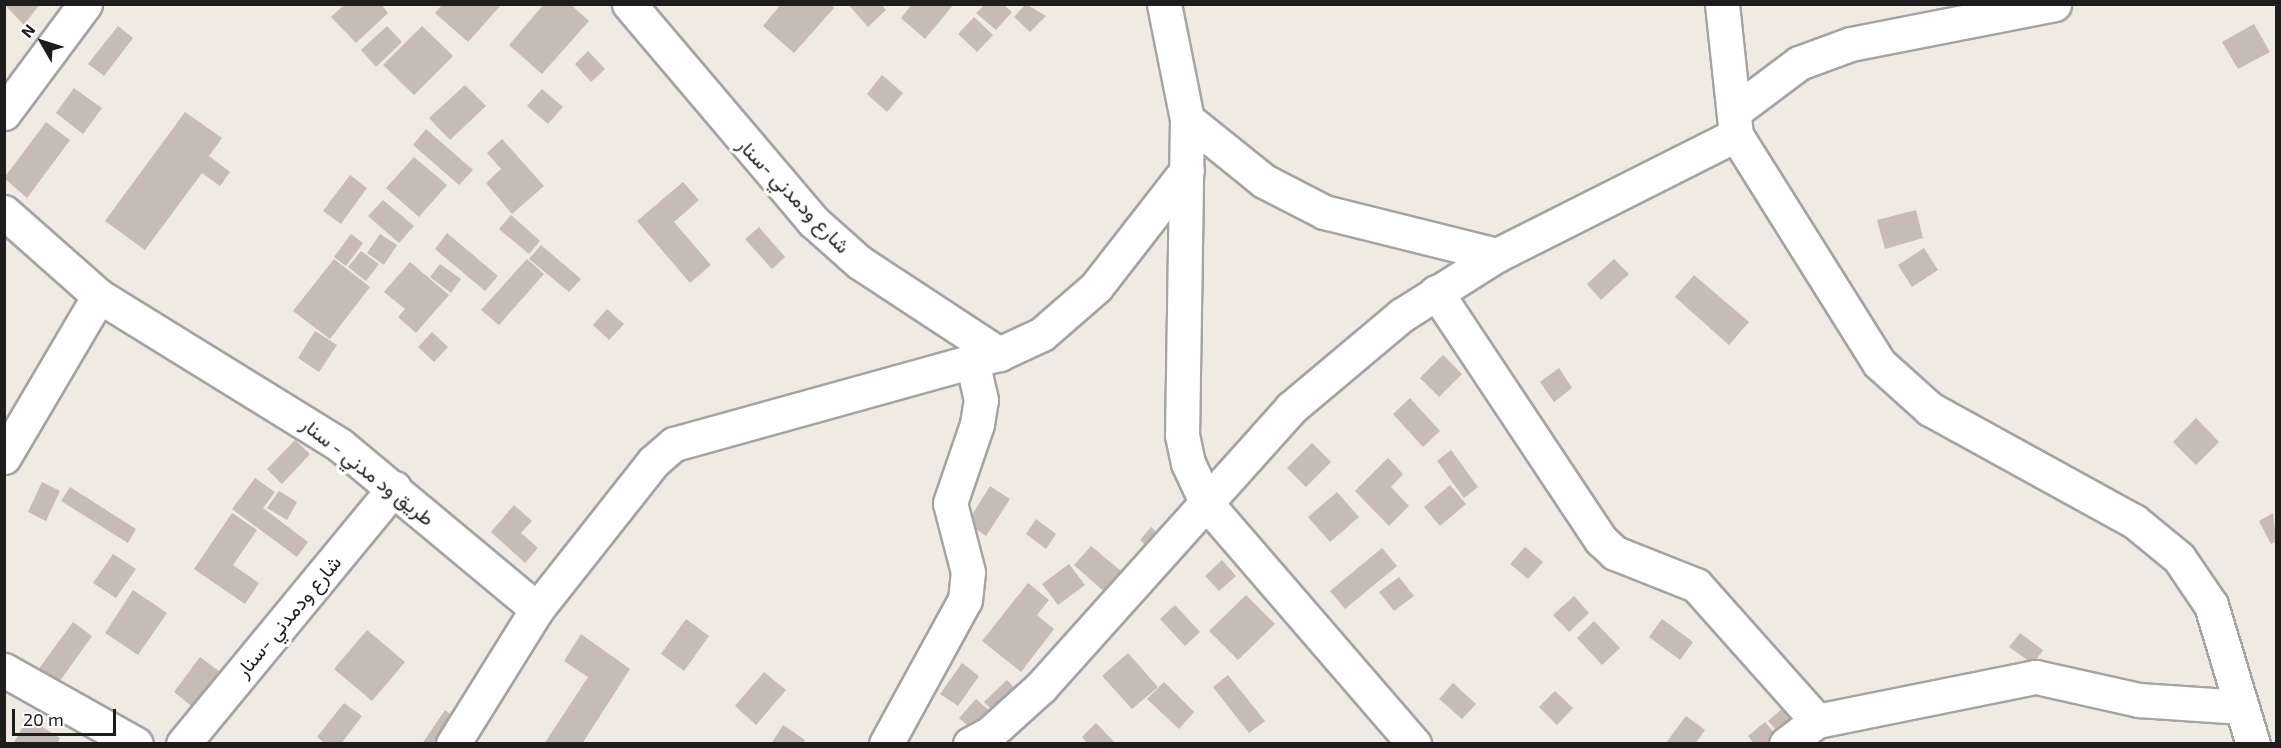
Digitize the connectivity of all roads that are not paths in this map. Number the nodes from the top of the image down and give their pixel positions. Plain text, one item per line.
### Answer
1 (85, 4) edge
2 (629, 4) edge
3 (1164, 4) edge
4 (1722, 4) edge
5 (2054, 4) edge
6 (4, 113) edge
7 (1187, 119) junction
8 (1736, 123) junction
9 (1187, 170) junction
10 (4, 212) edge
11 (1497, 255) junction
12 (1436, 292) junction
13 (99, 296) junction
14 (986, 358) junction
15 (4, 457) edge
16 (394, 488) junction
17 (1207, 504) junction
18 (537, 609) junction
19 (4, 670) edge
20 (2242, 707) junction
21 (1817, 721) junction
22 (1397, 737) edge
23 (136, 744) edge
24 (183, 744) edge
25 (453, 744) edge
26 (886, 744) edge
27 (970, 744) edge
28 (1786, 744) edge
29 (2253, 744) edge

1 - 6 street
2 - 14 street, شارع ودمدني -سنار
3 - 7 street
4 - 8 street
5 - 8 street
7 - 9 street
7 - 11 street
8 - 11 street
8 - 20 street
9 - 14 street
9 - 17 street
10 - 13 street, طريق ود مدني - سنار
11 - 12 street
12 - 17 street
12 - 21 street
13 - 15 street
13 - 16 street, طريق ود مدني - سنار
14 - 18 street
14 - 26 street
16 - 18 street, طريق ود مدني - سنار
16 - 24 street, شارع ودمدني -سنار
17 - 22 street
17 - 27 street
18 - 25 street
19 - 23 street
20 - 21 street
20 - 29 street
21 - 28 street

